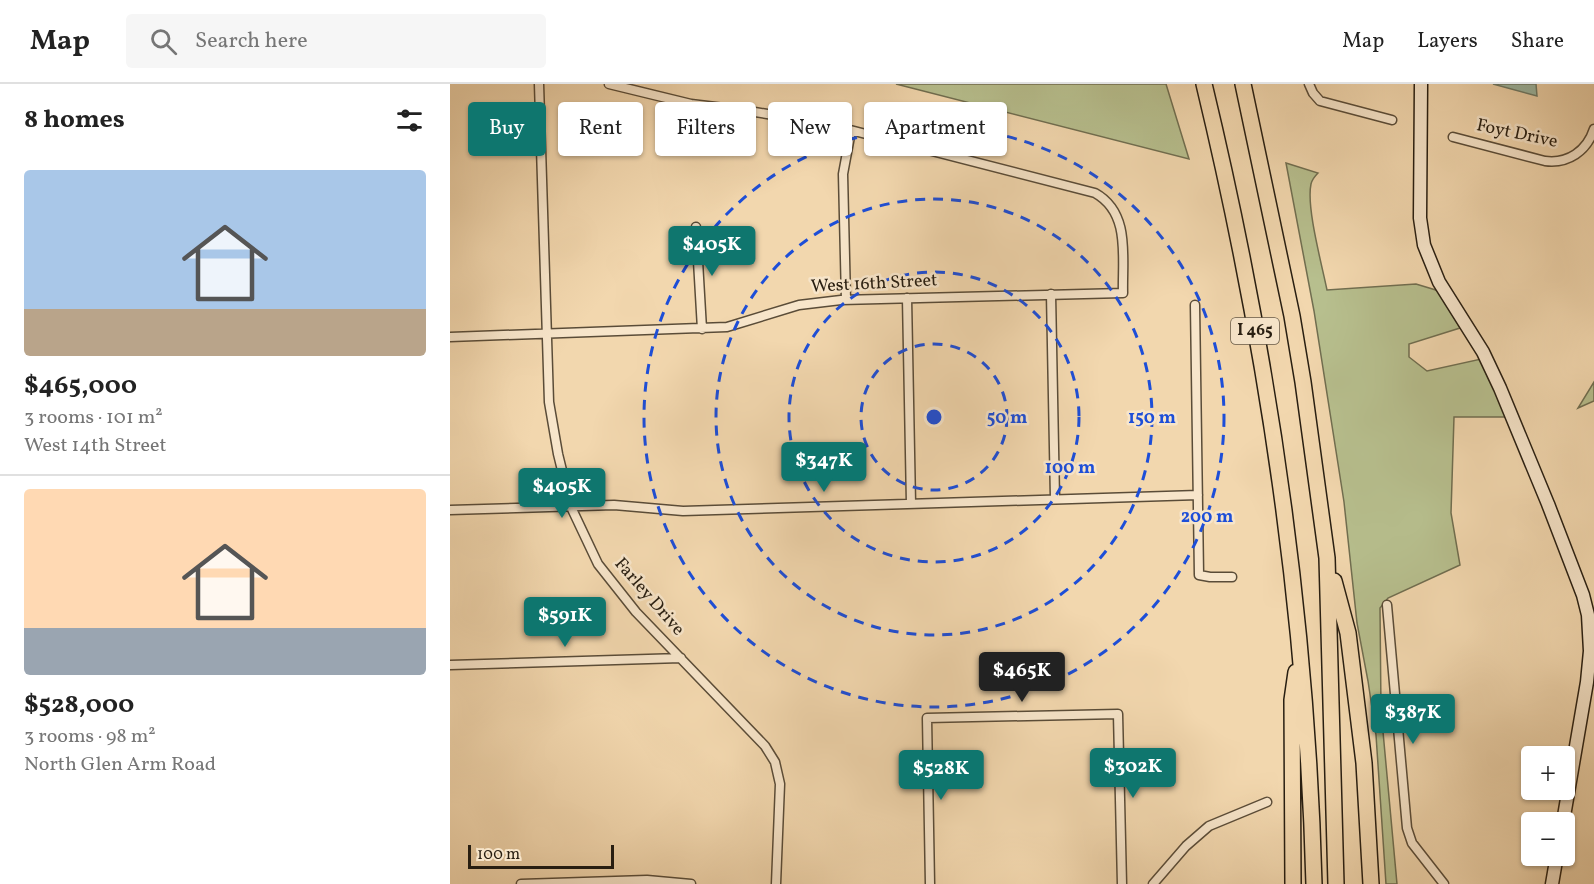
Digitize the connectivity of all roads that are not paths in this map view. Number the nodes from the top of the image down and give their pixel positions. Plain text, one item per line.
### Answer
1 (539, 84) edge
2 (609, 84) edge
3 (1204, 84) edge
4 (1243, 84) edge
5 (1309, 84) edge
6 (1421, 84) edge
7 (768, 114) edge
8 (1392, 120) dead end
9 (1594, 129) edge
10 (852, 131) edge
11 (1454, 137) dead end
12 (845, 156) edge
13 (696, 227) dead end
14 (1052, 294) junction
15 (907, 298) junction
16 (846, 300) junction
17 (1195, 305) dead end
18 (702, 329) junction
19 (546, 334) junction
20 (450, 337) edge
21 (1198, 495) junction
22 (1055, 499) junction
23 (911, 504) junction
24 (571, 507) junction
25 (450, 510) edge
26 (1327, 558) junction
27 (1232, 577) dead end
28 (1387, 605) dead end
29 (1300, 639) junction
30 (681, 658) junction
31 (450, 665) edge
32 (1267, 802) dead end
33 (1565, 812) edge
34 (1555, 866) edge
35 (521, 884) edge
36 (691, 884) edge
37 (776, 884) edge
38 (930, 884) edge
39 (1122, 884) edge
40 (1153, 884) edge
41 (1293, 884) edge
42 (1314, 884) edge
43 (1336, 884) edge
44 (1371, 884) edge
45 (1444, 884) edge
46 (1552, 884) edge

1 - 19 street, Farley Drive
2 - 7 street
3 - 29 highway, I 465
4 - 26 highway, I 465
5 - 8 street
6 - 33 street
9 - 11 street, Foyt Drive
10 - 14 street, West 16th Street
12 - 16 street
13 - 18 street
14 - 15 street, West 16th Street
14 - 22 street
15 - 16 street, West 16th Street
15 - 23 street
16 - 18 street, West 16th Street
17 - 21 street
18 - 19 street, West 16th Street
19 - 20 street, West 16th Street
19 - 24 street, Farley Drive
21 - 22 street
21 - 27 street
22 - 23 street
23 - 24 street
24 - 25 street
24 - 30 street, Farley Drive
26 - 43 highway, I 465
26 - 44 highway
28 - 45 street
29 - 41 highway
29 - 42 highway, I 465
30 - 31 street
30 - 37 street, Farley Drive
32 - 40 street
34 - 46 street
35 - 36 street
38 - 39 street

